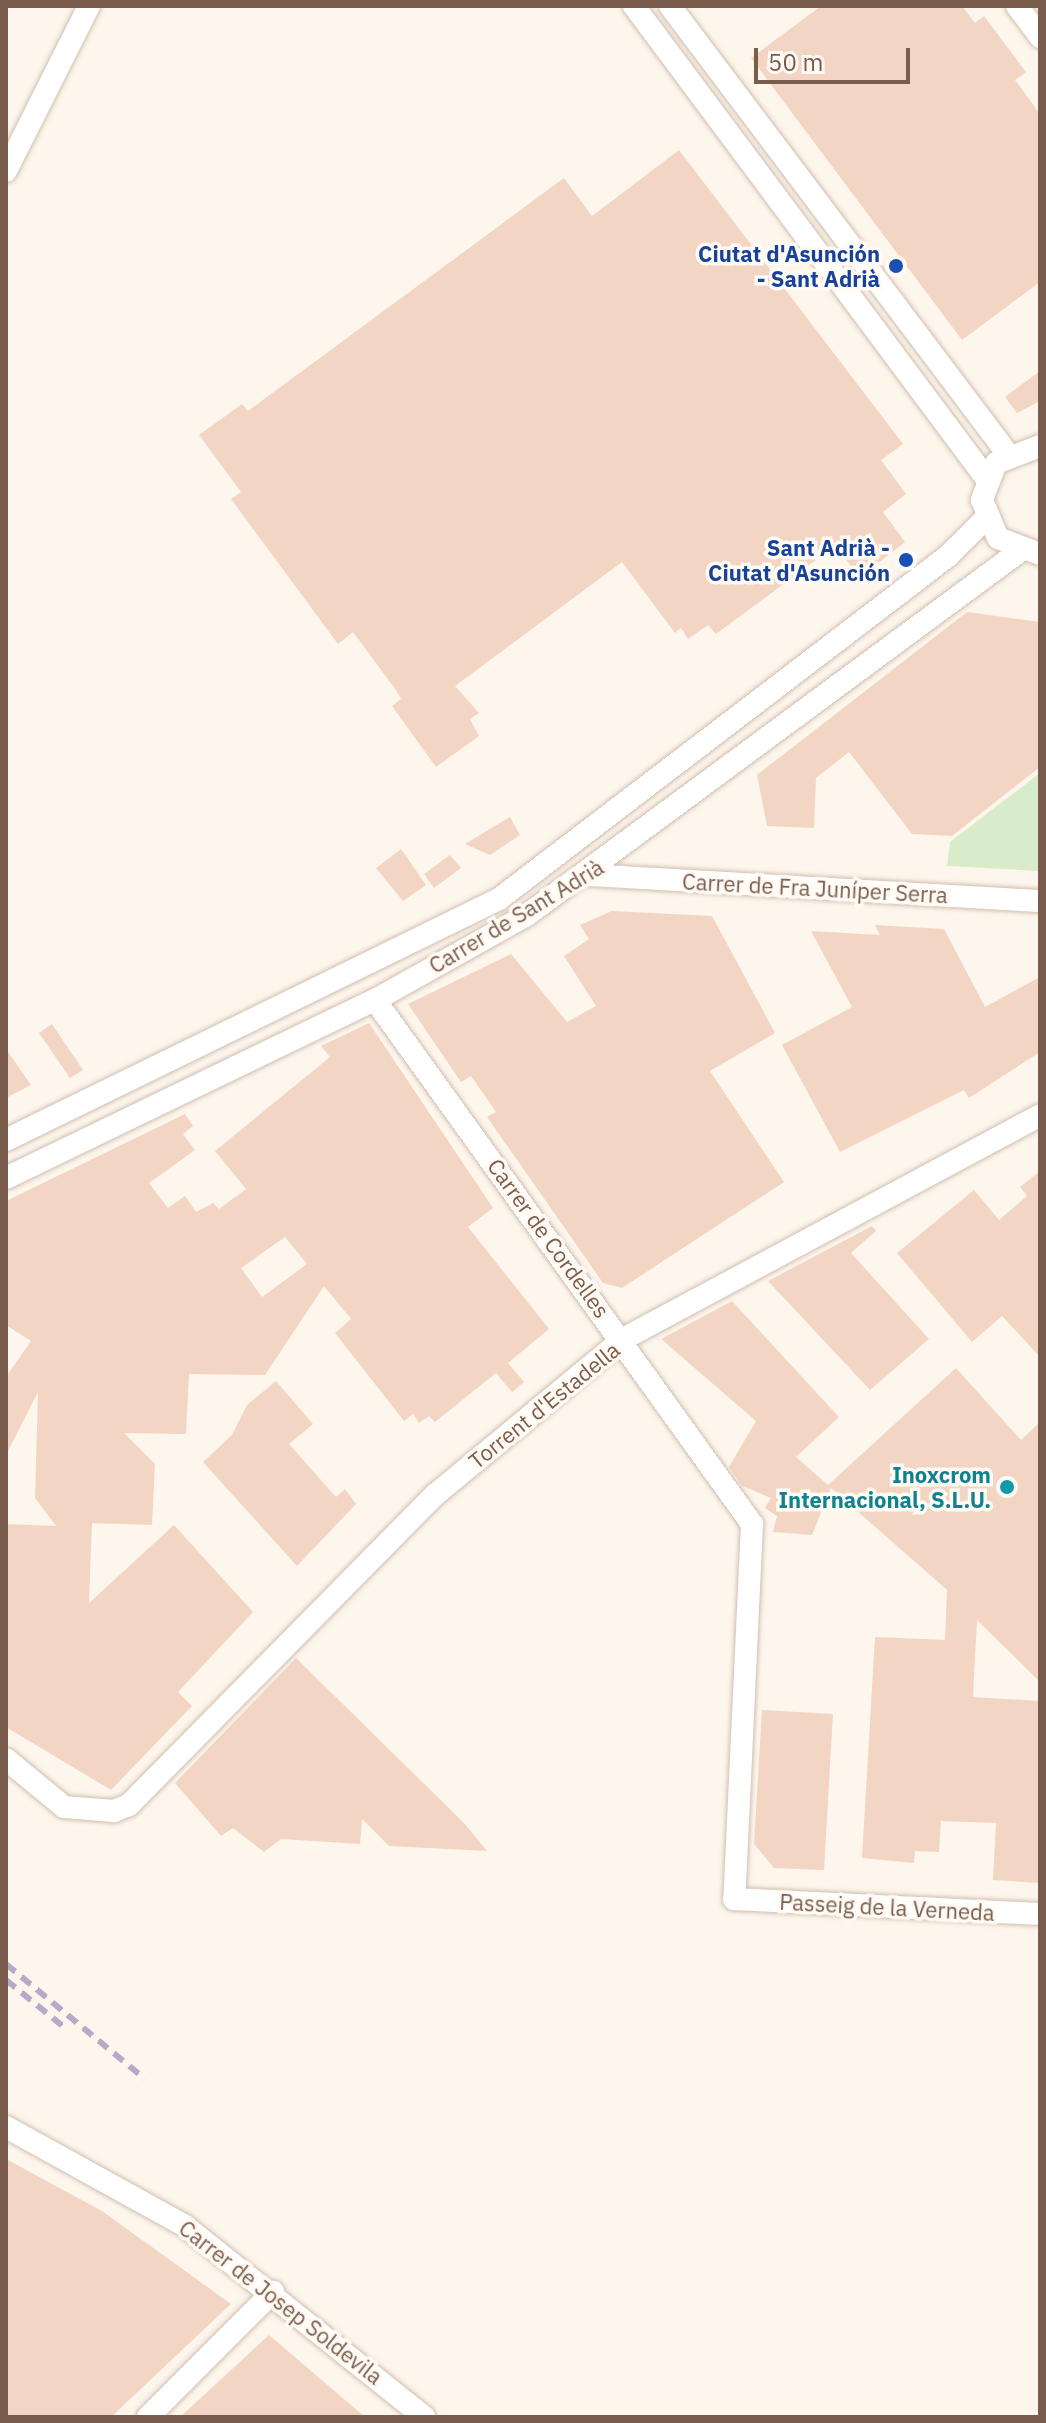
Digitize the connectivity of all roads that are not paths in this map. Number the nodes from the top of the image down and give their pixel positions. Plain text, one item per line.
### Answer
1 (89, 6) edge
2 (634, 6) edge
3 (670, 6) edge
4 (1017, 6) edge
5 (1040, 37) edge
6 (6, 171) edge
7 (1040, 446) edge
8 (1007, 453) junction
9 (986, 478) junction
10 (985, 519) junction
11 (1030, 553) edge
12 (589, 875) junction
13 (1040, 901) edge
14 (375, 1000) junction
15 (1040, 1115) edge
16 (6, 1140) edge
17 (6, 1178) edge
18 (623, 1339) junction
19 (6, 1759) edge
20 (734, 1899) joint
21 (1040, 1914) edge
22 (6, 2127) edge
23 (273, 2292) junction
24 (148, 2417) edge
25 (424, 2417) edge

1 - 6 street
2 - 9 street
3 - 8 street
4 - 5 street
7 - 8 street
8 - 9 street
9 - 10 street
10 - 11 street
10 - 16 street, Carrer de Sant Adrià
11 - 12 street, Carrer de Sant Adrià
12 - 13 street, Carrer de Fra Juníper Serra
12 - 14 street, Carrer de Sant Adrià
14 - 17 street, Carrer de Sant Adrià
14 - 18 street, Carrer de Cordelles
15 - 18 street, Torrent d'Estadella
18 - 19 street, Torrent d'Estadella
18 - 20 street, Carrer de Cordelles
20 - 21 street, Passeig de la Verneda
22 - 23 street, Carrer de Josep Soldevila
23 - 24 street
23 - 25 street, Carrer de Josep Soldevila

